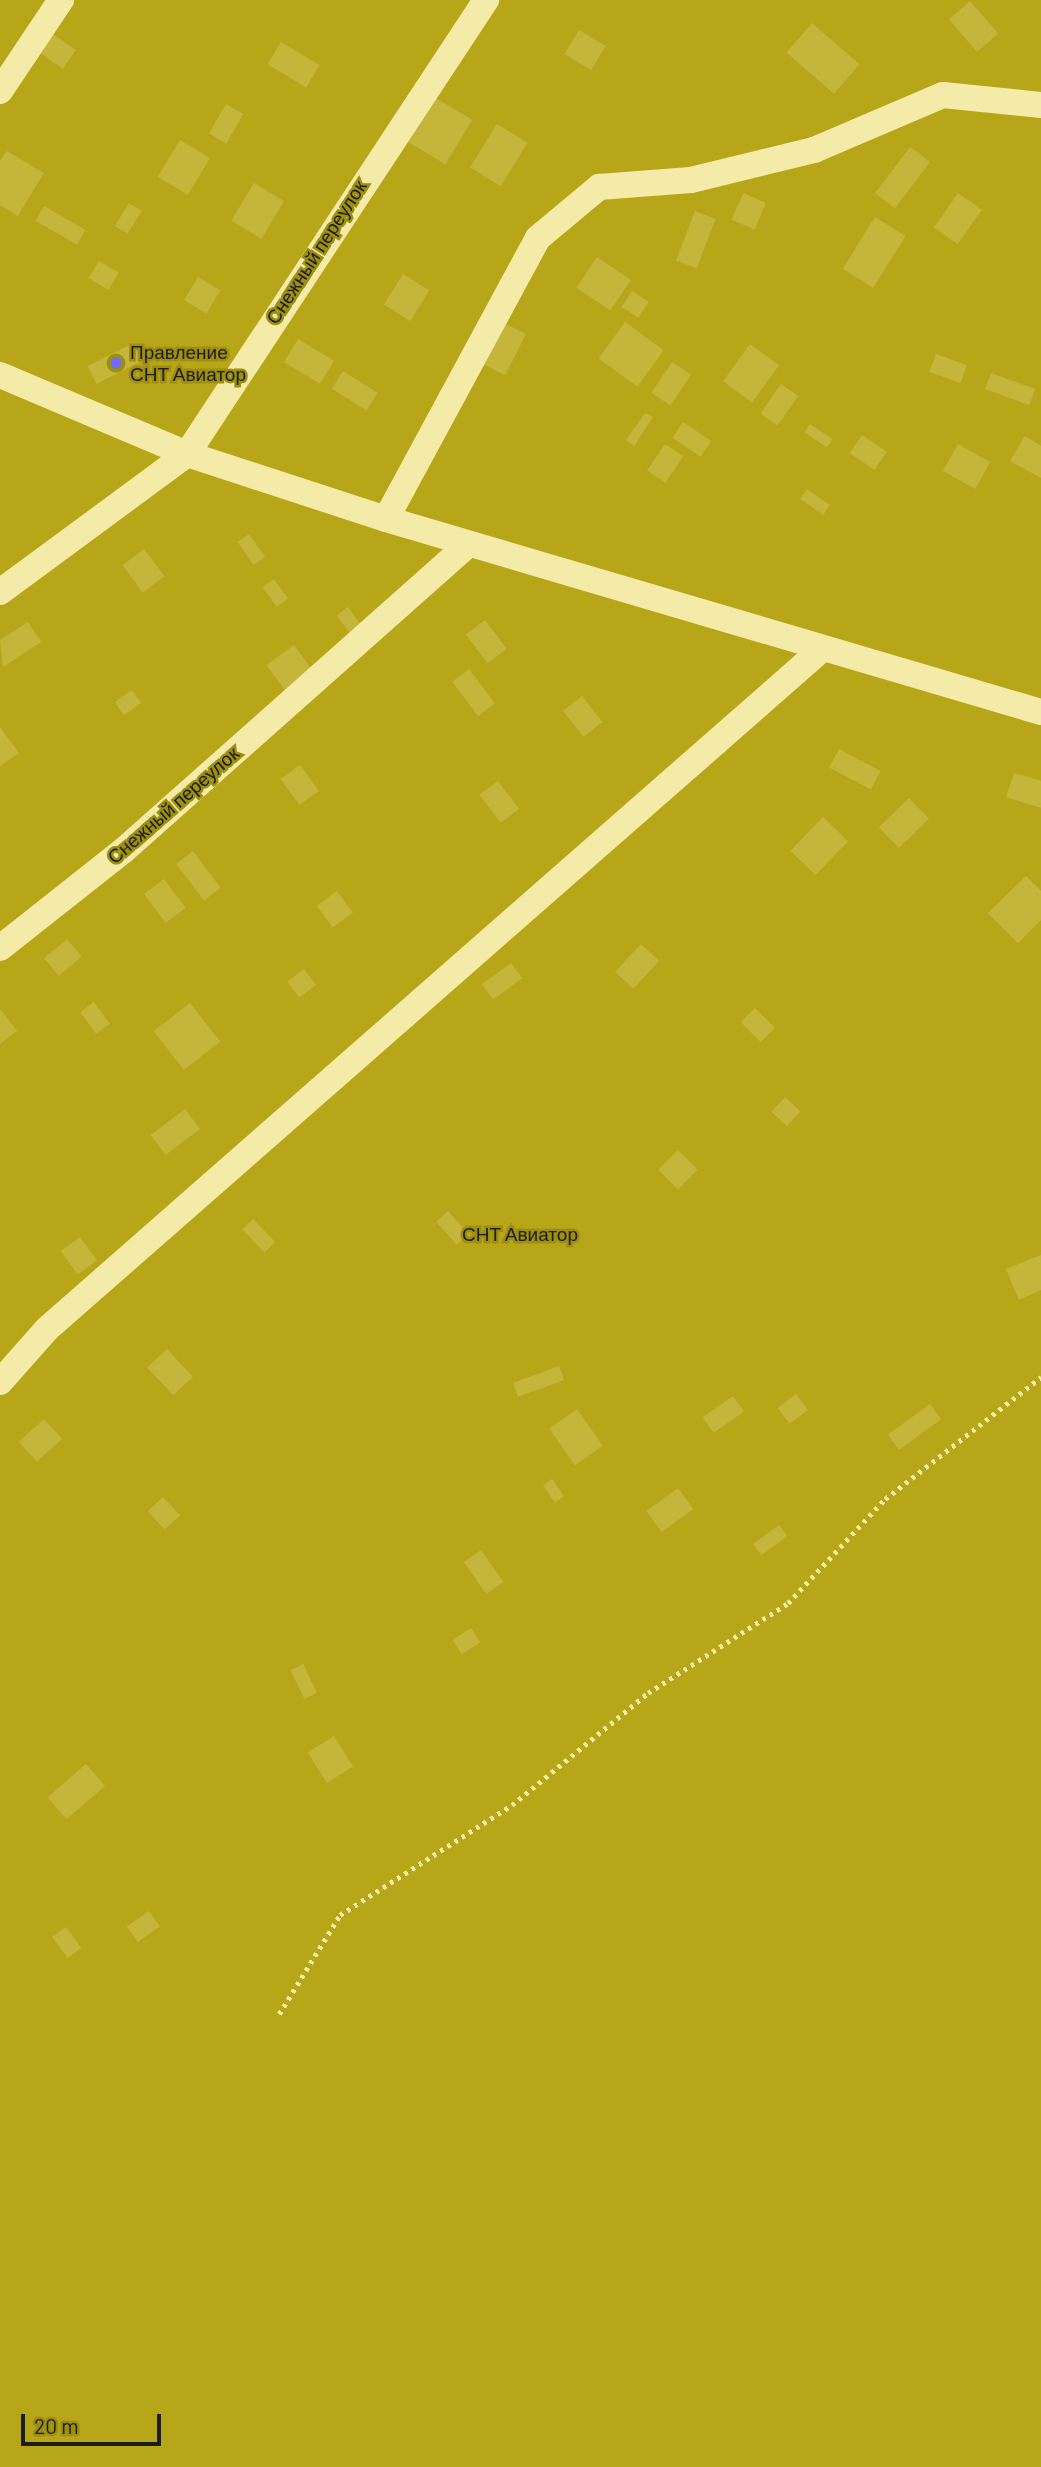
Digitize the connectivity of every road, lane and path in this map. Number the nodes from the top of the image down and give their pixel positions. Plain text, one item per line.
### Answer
1 (61, 0) edge
2 (486, 0) edge
3 (0, 92) edge
4 (1041, 105) edge
5 (0, 375) edge
6 (187, 454) junction
7 (386, 519) junction
8 (468, 545) junction
9 (0, 592) edge
10 (822, 649) junction
11 (1041, 712) edge
12 (0, 948) edge
13 (1041, 1377) edge
14 (0, 1382) edge
15 (279, 2014) dead end

1 - 3 lane
2 - 6 lane, Снежный переулок
4 - 7 lane
5 - 6 lane
6 - 7 lane
6 - 9 lane, Снежный переулок
7 - 8 lane
8 - 10 lane
8 - 12 lane, Снежный переулок
10 - 11 lane
10 - 14 lane
13 - 15 path

